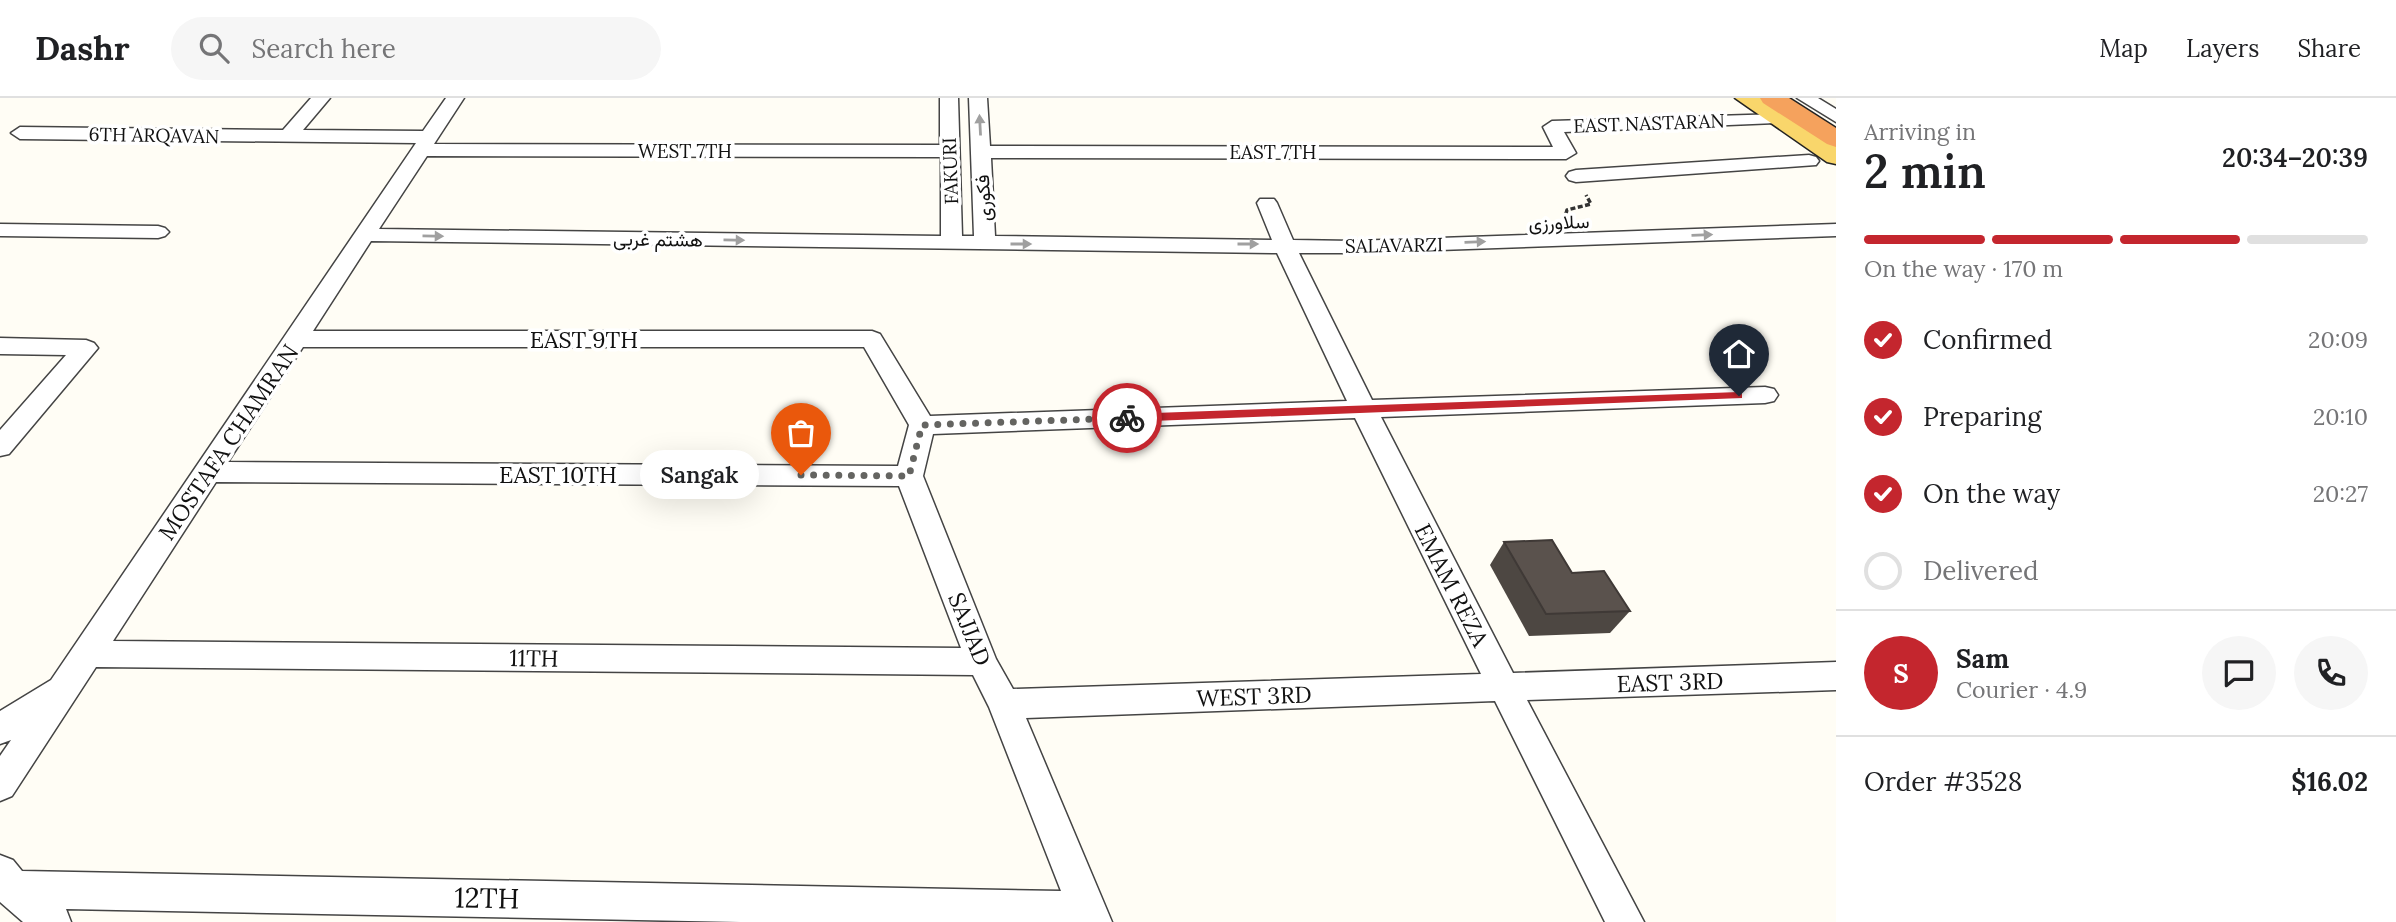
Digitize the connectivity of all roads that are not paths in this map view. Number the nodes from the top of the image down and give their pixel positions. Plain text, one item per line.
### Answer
1 (321, 98) edge
2 (455, 98) edge
3 (949, 98) edge
4 (978, 98) edge
5 (1745, 98) edge
6 (1806, 98) edge
7 (1819, 98) edge
8 (1777, 105) edge
9 (1836, 109) edge
10 (1836, 117) edge
11 (1836, 131) edge
12 (20, 133) dead end
13 (288, 136) junction
14 (1836, 139) edge
15 (425, 144) junction
16 (949, 151) junction
17 (981, 152) junction
18 (1566, 153) joint
19 (1836, 157) edge
20 (1810, 160) dead end
21 (1576, 176) dead end
22 (1268, 203) dead end
23 (1826, 211) edge
24 (1836, 229) edge
25 (0, 230) edge
26 (158, 232) dead end
27 (365, 235) junction
28 (952, 243) junction
29 (985, 244) junction
30 (1284, 244) junction
31 (296, 339) junction
32 (0, 346) edge
33 (1766, 395) dead end
34 (1364, 410) junction
35 (922, 425) junction
36 (0, 447) edge
37 (207, 472) junction
38 (909, 476) junction
39 (87, 654) junction
40 (982, 662) junction
41 (1836, 677) edge
42 (68, 683) junction
43 (1503, 688) junction
44 (1004, 704) junction
45 (0, 729) edge
46 (0, 785) edge
47 (6, 881) edge
48 (1091, 916) edge
49 (52, 922) edge
50 (1625, 922) edge

1 - 13 street
2 - 15 street, MOSTAFA CHAMRAN
3 - 16 street, FAKURI
17 -> 4 street, FAKURI
5 - 8 main road
6 - 10 street
7 - 9 highway
8 - 11 street
8 - 14 highway
8 - 18 street, EAST NASTARAN
8 - 19 main road
12 - 13 street, 6TH ARQAVAN
13 - 15 street, 6TH ARQAVAN
15 - 16 street, WEST 7TH
15 - 27 street, MOSTAFA CHAMRAN
16 - 28 street, FAKURI
17 - 18 street, EAST 7TH
17 - 29 street, فکوری
20 - 21 street
22 - 30 street, EMAM REZA
23 - 24 street
23 - 30 street, سلاورزی
30 -> 24 street, SALAVARZI
25 - 26 street
27 -> 28 street, هشتم غربی
27 - 31 street, MOSTAFA CHAMRAN
28 - 29 street, SALAVARZI
29 -> 30 street, SALAVARZI
30 - 34 street, EMAM REZA
31 - 35 street, EAST 9TH
31 - 37 street, MOSTAFA CHAMRAN
32 - 36 street
33 - 34 street
34 - 35 street
34 - 43 street, EMAM REZA
35 - 38 street
37 - 38 street, EAST 10TH
37 - 39 street, MOSTAFA CHAMRAN
38 - 40 street, SAJJAD
39 - 40 street, 11TH
39 - 42 street, MOSTAFA CHAMRAN
40 - 44 street, SAJJAD
41 - 43 street, EAST 3RD
42 - 45 street
42 - 46 street, MOSTAFA CHAMRAN
43 - 44 street, WEST 3RD
43 - 50 street, EMAM REZA
44 - 48 street, SAJJAD
47 - 48 street, 12TH
47 - 49 street

